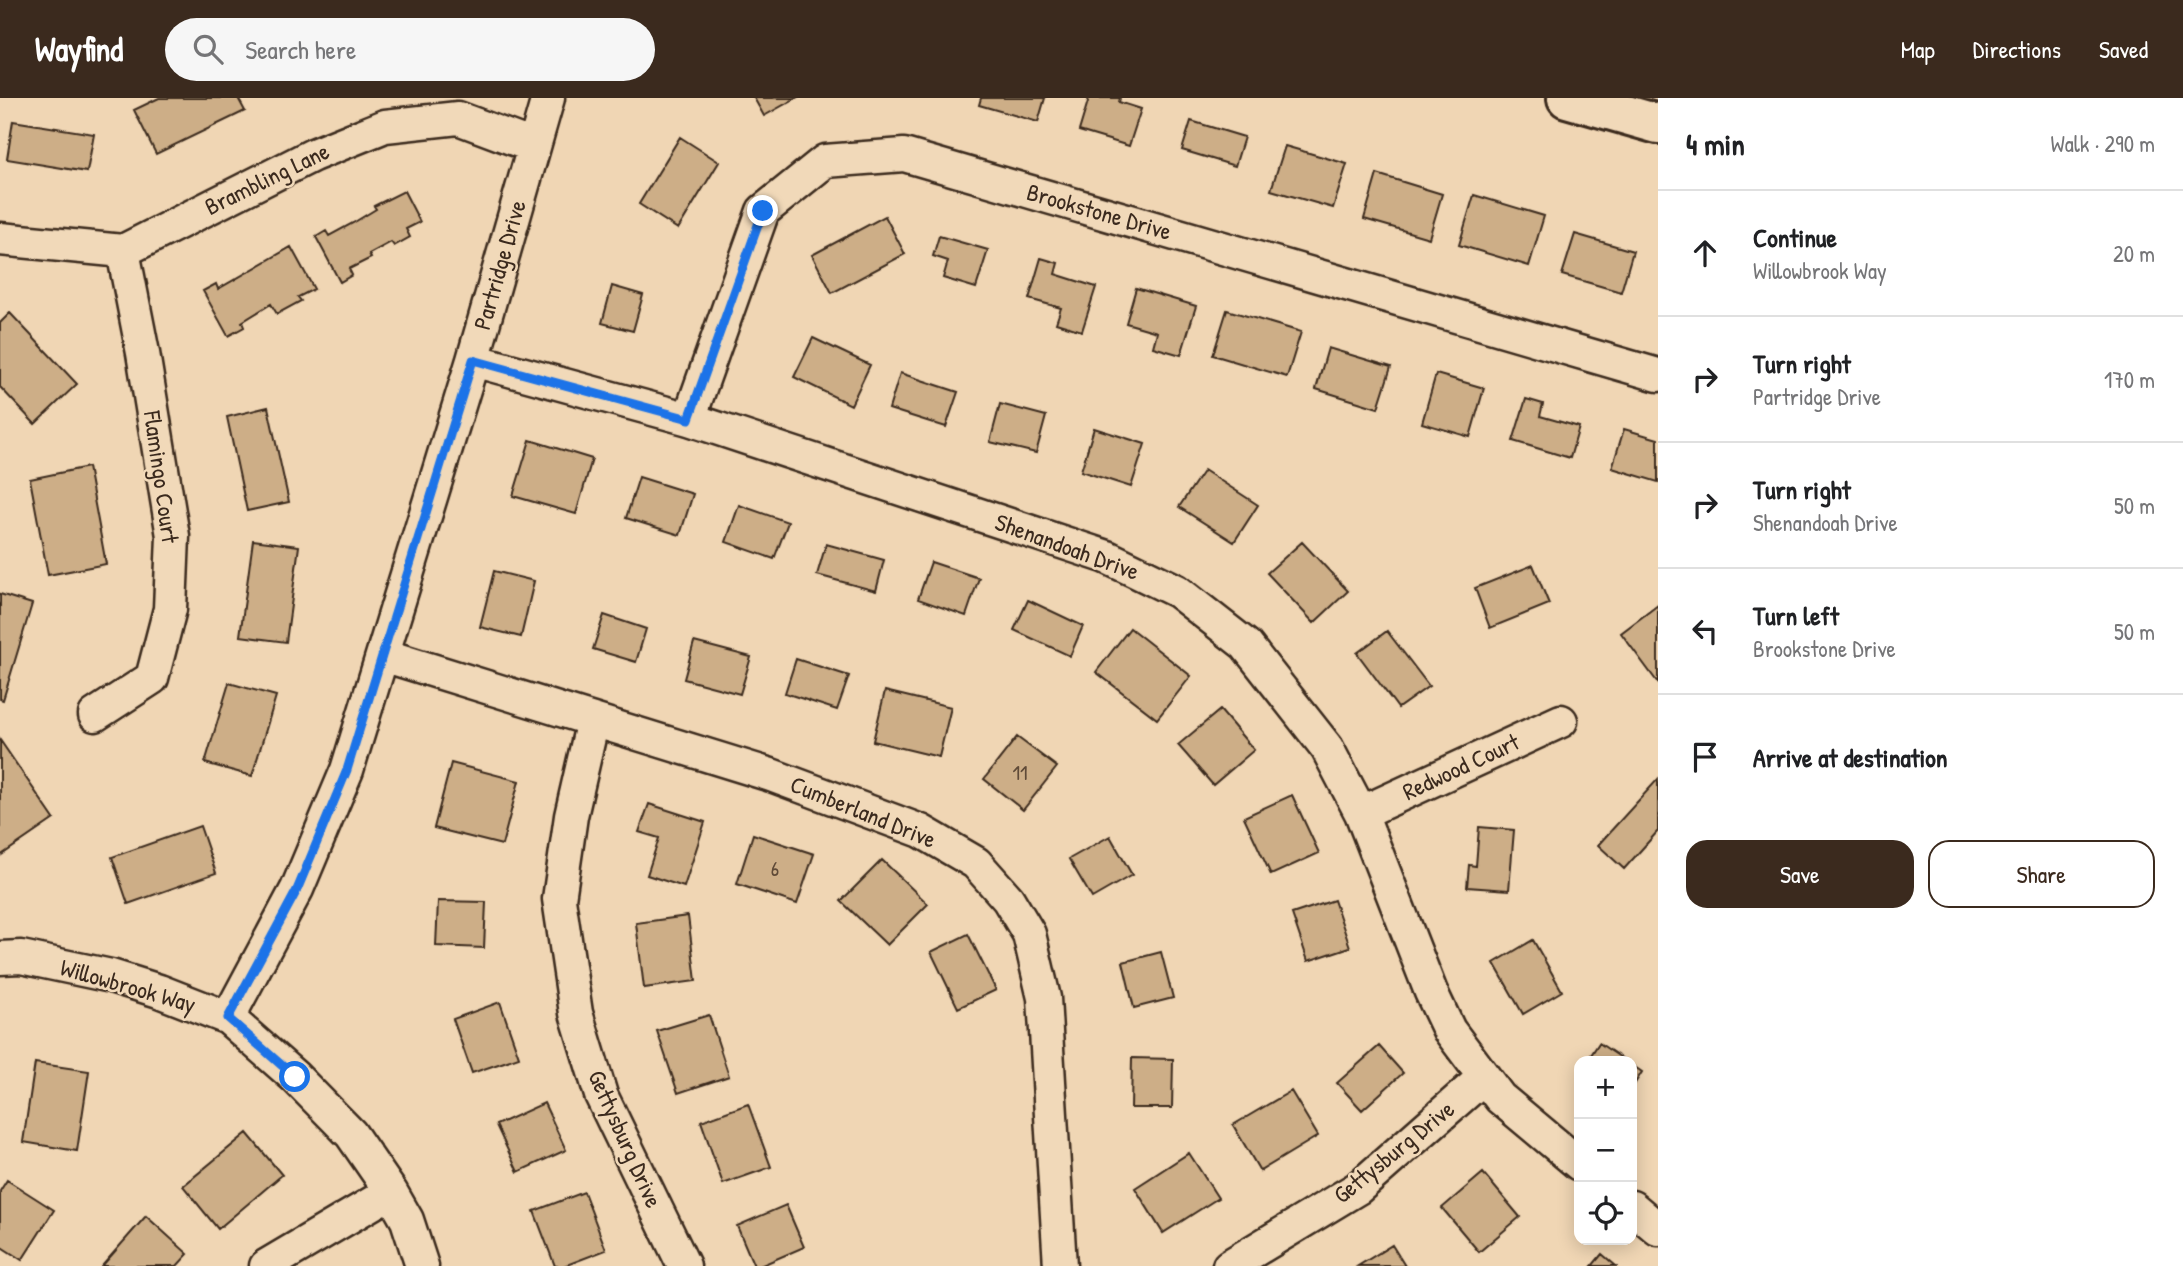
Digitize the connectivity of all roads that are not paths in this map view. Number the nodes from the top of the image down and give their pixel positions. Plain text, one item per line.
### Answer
1 (548, 98) edge
2 (1567, 98) edge
3 (1658, 124) edge
4 (533, 146) junction
5 (0, 239) edge
6 (123, 251) junction
7 (473, 360) junction
8 (1658, 375) edge
9 (689, 419) junction
10 (383, 655) junction
11 (95, 715) dead end
12 (593, 720) junction
13 (1561, 721) dead end
14 (1361, 813) junction
15 (0, 958) edge
16 (228, 1018) junction
17 (1484, 1077) junction
18 (1574, 1160) edge
19 (391, 1192) junction
20 (1637, 1211) edge
21 (1658, 1229) edge
22 (266, 1266) edge
23 (422, 1266) edge
24 (684, 1266) edge
25 (1059, 1266) edge
26 (1229, 1266) edge

1 - 4 street, Partridge Drive
2 - 3 main road
4 - 6 street, Brambling Lane
4 - 7 street, Partridge Drive
5 - 6 street
6 - 11 street, Flamingo Court
7 - 9 street, Shenandoah Drive
7 - 10 street, Partridge Drive
8 - 9 street, Brookstone Drive
9 - 14 street, Shenandoah Drive
10 - 12 street, Cumberland Drive
10 - 16 street, Partridge Drive
12 - 24 street, Gettysburg Drive
12 - 25 street, Cumberland Drive
13 - 14 street, Redwood Court
14 - 17 street, Shenandoah Drive
15 - 16 street, Willowbrook Way
16 - 19 street, Willowbrook Way
17 - 18 street, Shenandoah Drive
17 - 26 street, Gettysburg Drive
19 - 22 street
19 - 23 street, Willowbrook Way
20 - 21 street

